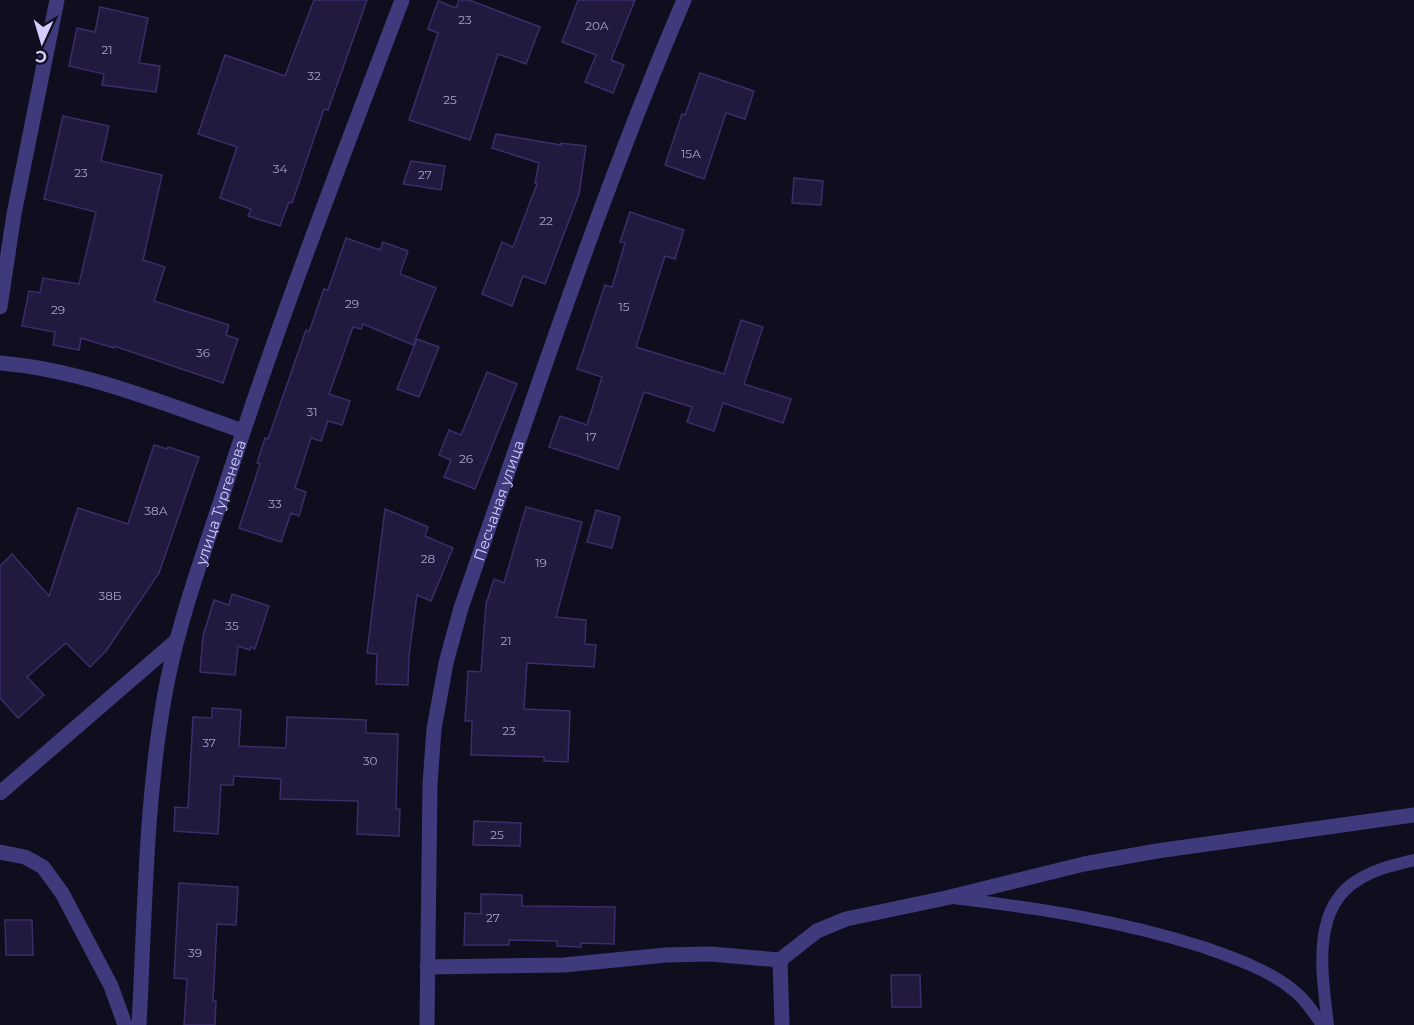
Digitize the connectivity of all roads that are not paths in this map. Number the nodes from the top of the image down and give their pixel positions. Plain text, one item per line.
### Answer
1 (57, 0) edge
2 (402, 0) edge
3 (684, 0) edge
4 (0, 307) edge
5 (0, 363) edge
6 (243, 431) junction
7 (176, 641) junction
8 (0, 793) edge
9 (1414, 815) edge
10 (0, 852) edge
11 (1414, 860) edge
12 (946, 898) junction
13 (780, 960) junction
14 (427, 967) junction
15 (125, 1025) edge
16 (139, 1025) edge
17 (427, 1025) edge
18 (782, 1025) edge
19 (1322, 1025) edge
20 (1328, 1025) edge

1 - 4 street
2 - 6 street, улица Тургенева
3 - 14 street, Песчаная улица
5 - 6 street
6 - 7 street, улица Тургенева
7 - 8 street
7 - 16 street, улица Тургенева
9 - 12 street
10 - 15 street
11 - 20 lane
12 - 13 street
12 - 19 lane
13 - 14 street
13 - 18 street
14 - 17 street, Песчаная улица

